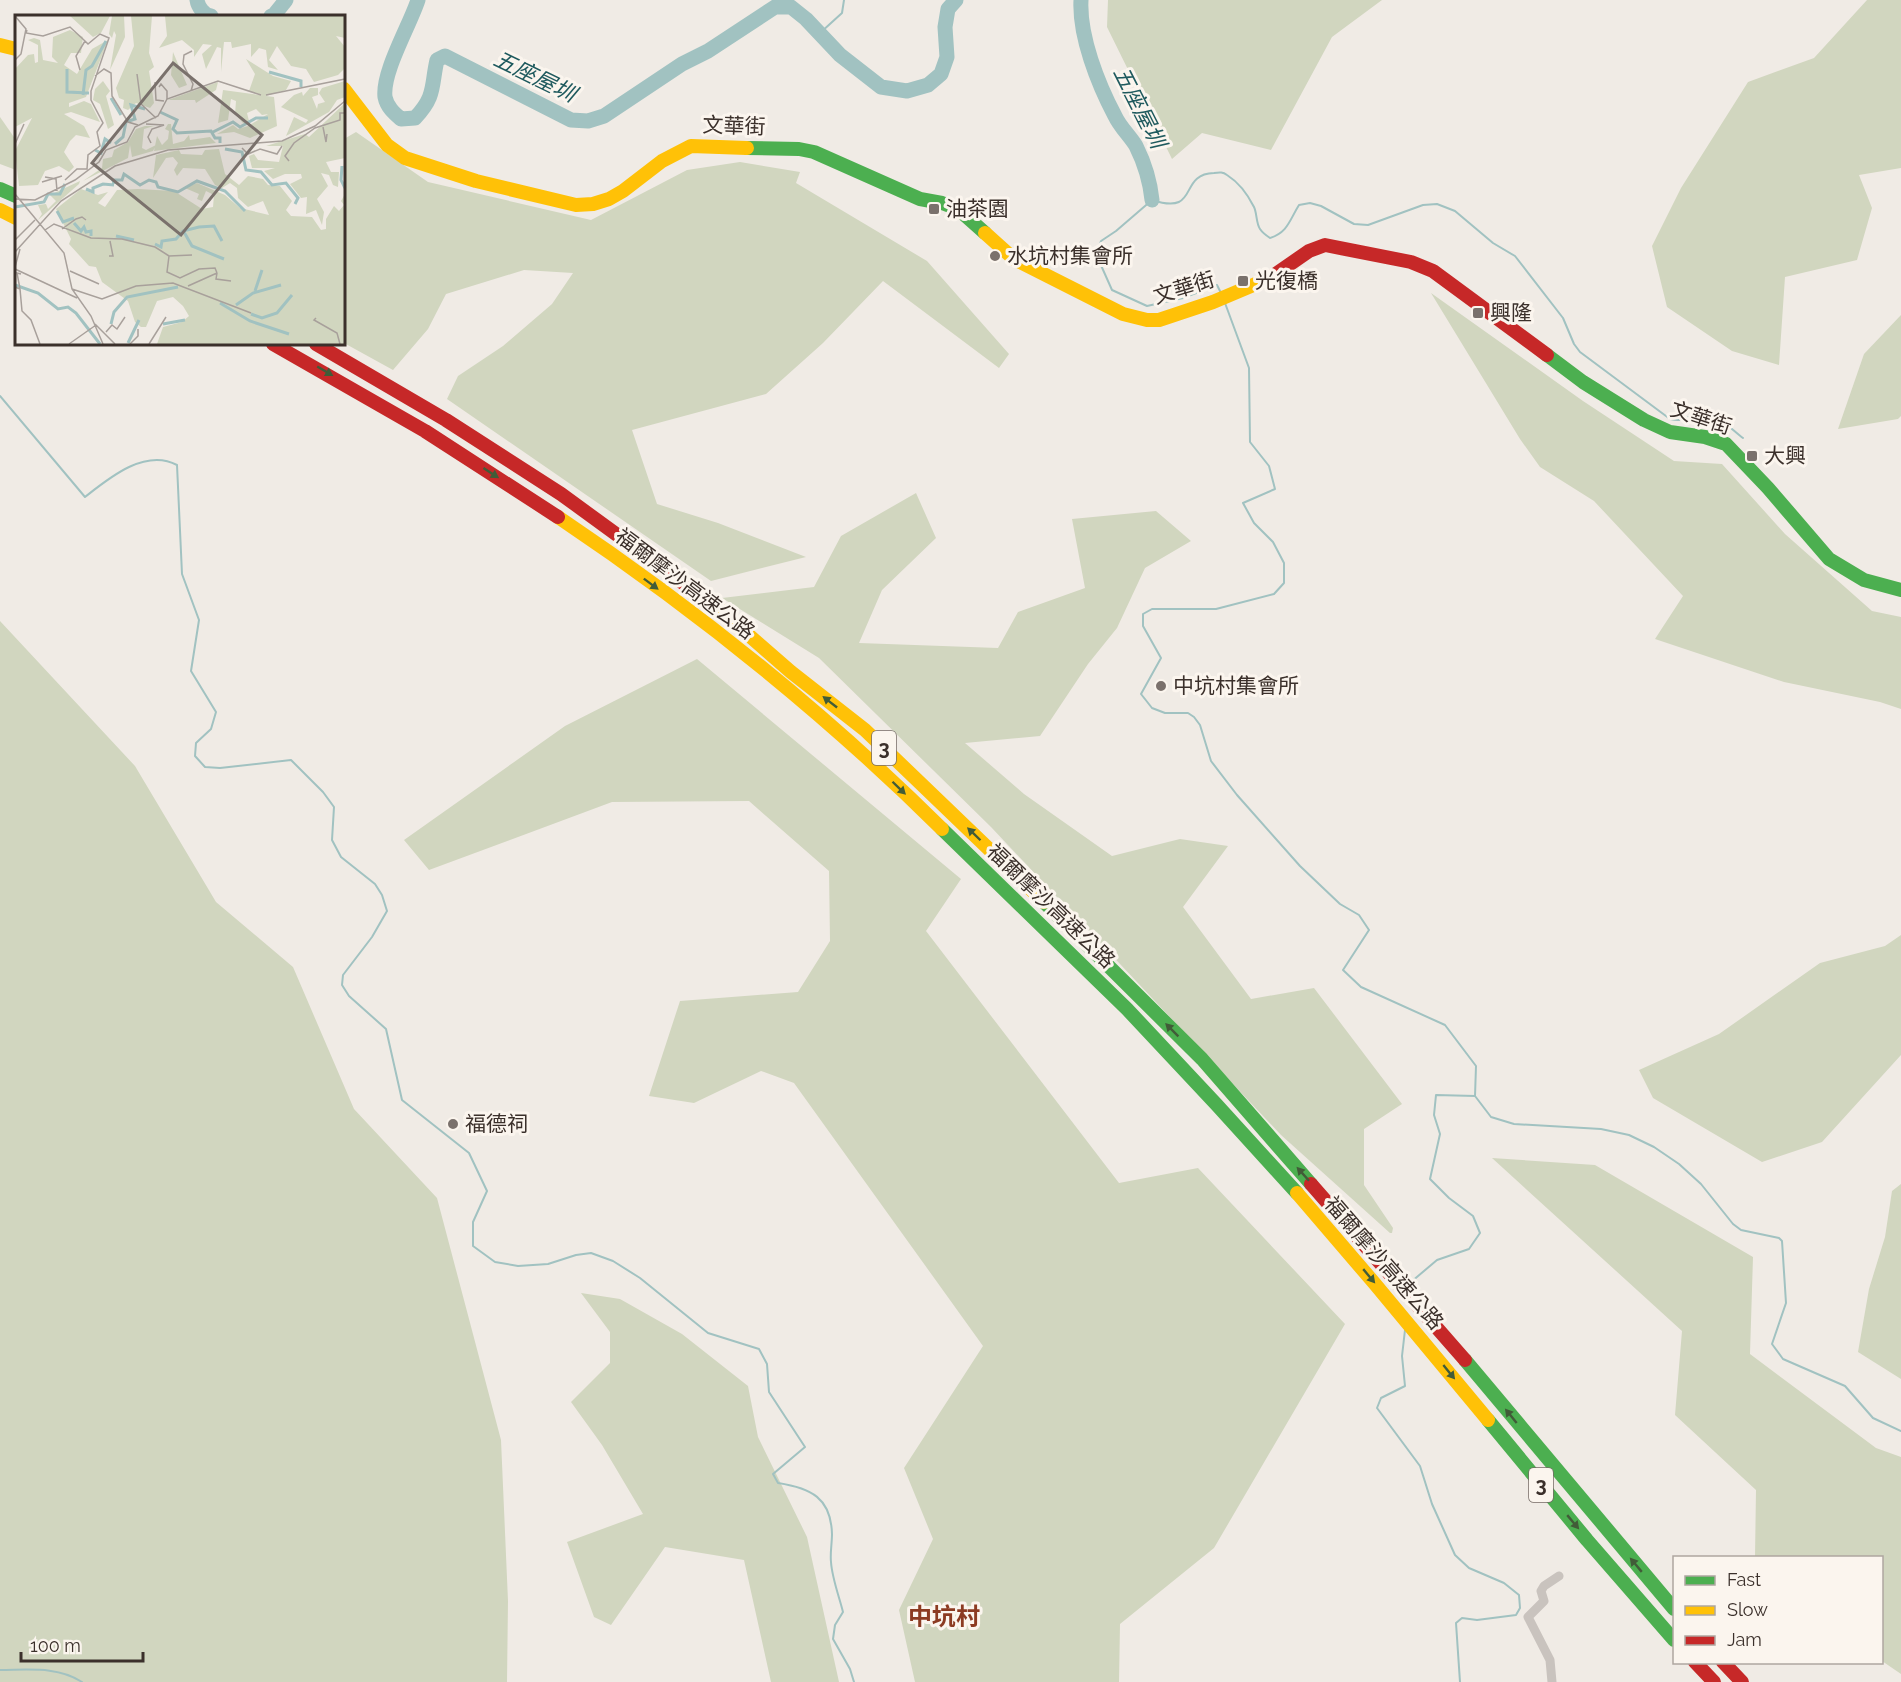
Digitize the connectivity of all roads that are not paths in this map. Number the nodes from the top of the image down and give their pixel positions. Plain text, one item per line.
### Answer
1 (0, 45) edge
2 (15, 49) edge
3 (345, 90) edge
4 (0, 189) edge
5 (15, 196) edge
6 (0, 210) edge
7 (15, 218) edge
8 (275, 345) edge
9 (318, 345) edge
10 (1901, 590) edge
11 (1559, 1576) dead end
12 (1673, 1609) edge
13 (1673, 1639) edge
14 (1697, 1664) edge
15 (1725, 1664) edge
16 (1552, 1682) edge
17 (1714, 1682) edge
18 (1742, 1682) edge

1 - 2 main road
3 - 10 main road, 文華街
4 - 5 main road
6 - 7 main road
8 -> 13 main road, 福爾摩沙高速公路 / 3
12 -> 9 main road, 福爾摩沙高速公路 / 3
11 - 16 street
14 - 17 main road
15 - 18 main road

